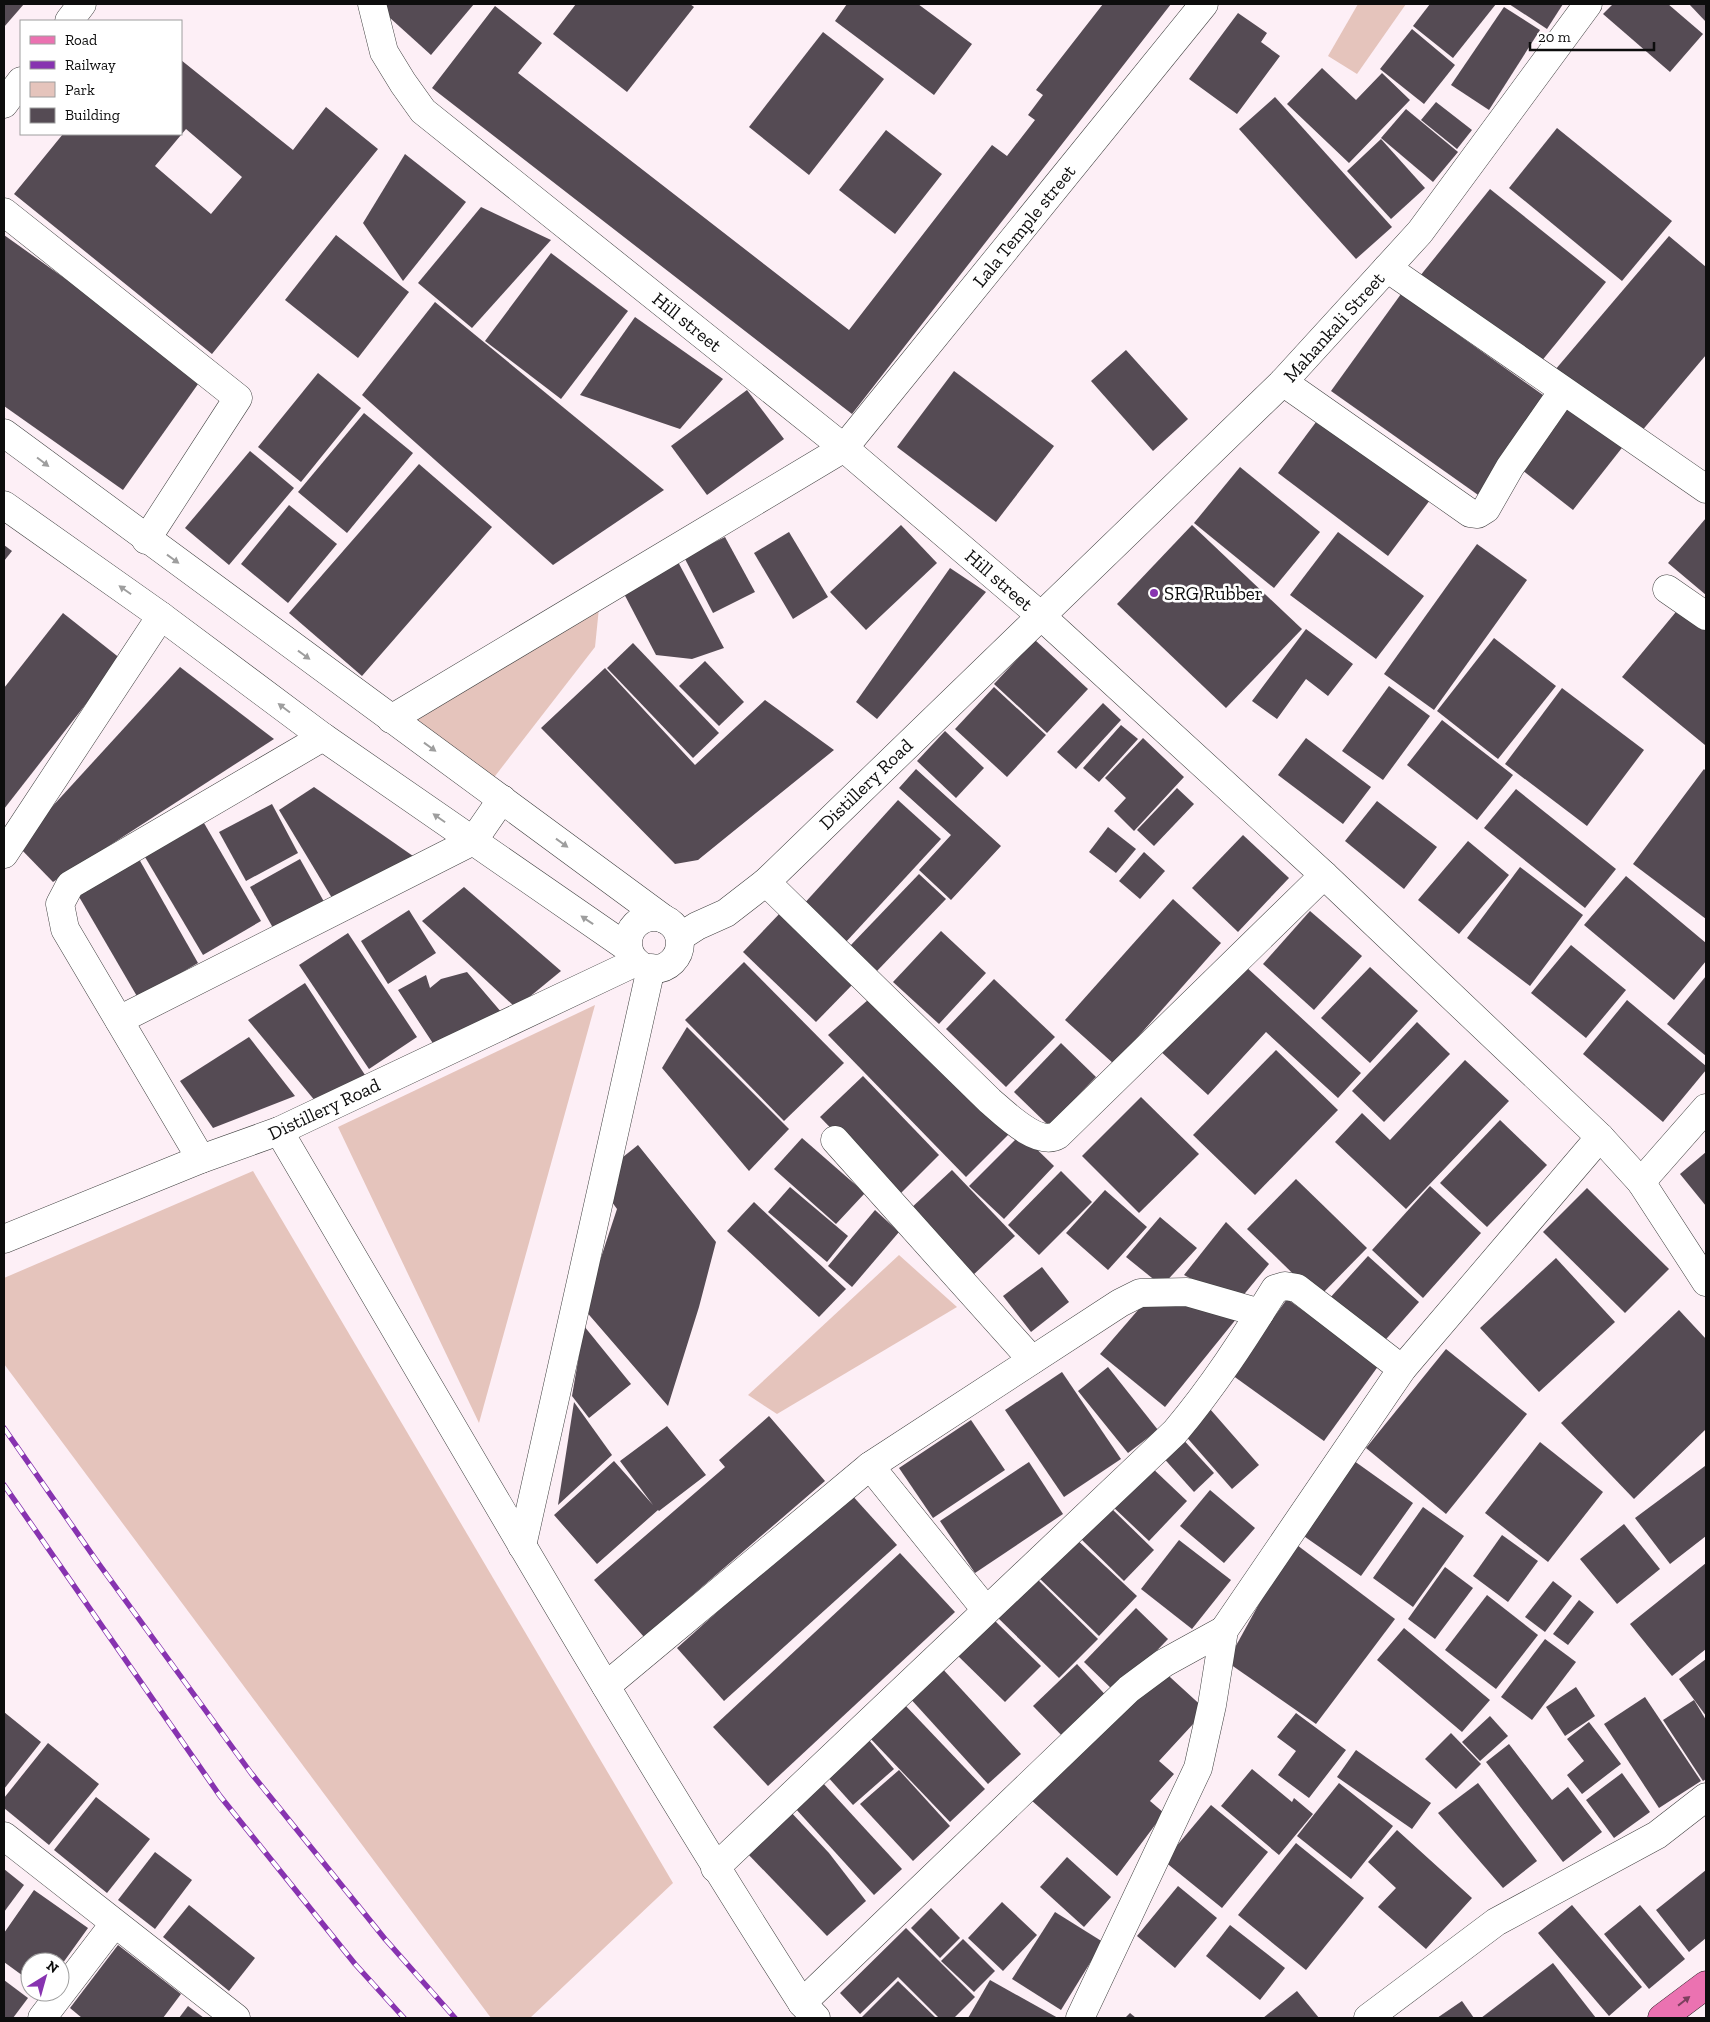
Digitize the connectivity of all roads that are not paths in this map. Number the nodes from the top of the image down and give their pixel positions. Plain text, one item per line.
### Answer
1 (82, 4) edge
2 (372, 4) edge
3 (1204, 4) edge
4 (1588, 4) edge
5 (70, 20) edge
6 (20, 82) edge
7 (4, 104) edge
8 (4, 212) edge
9 (1387, 268) junction
10 (1283, 382) junction
11 (1562, 391) junction
12 (4, 433) edge
13 (844, 448) junction
14 (1706, 489) edge
15 (4, 505) edge
16 (146, 540) junction
17 (1667, 589) dead end
18 (1040, 615) junction
19 (161, 616) junction
20 (1706, 616) edge
21 (391, 719) junction
22 (323, 737) junction
23 (502, 799) junction
24 (473, 841) junction
25 (4, 854) edge
26 (1324, 875) junction
27 (766, 882) junction
28 (672, 928) junction
29 (638, 959) junction
30 (119, 1020) junction
31 (1706, 1108) edge
32 (279, 1131) junction
33 (1600, 1137) junction
34 (836, 1140) dead end
35 (201, 1159) junction
36 (1640, 1182) junction
37 (4, 1238) edge
38 (1706, 1282) edge
39 (1260, 1314) junction
40 (1032, 1360) junction
41 (1402, 1369) junction
42 (870, 1466) junction
43 (522, 1546) junction
44 (986, 1610) junction
45 (1224, 1630) junction
46 (606, 1686) junction
47 (1706, 1797) edge
48 (4, 1836) edge
49 (715, 1868) junction
50 (114, 1924) junction
51 (1706, 1984) edge
52 (809, 2010) edge
53 (42, 2018) edge
54 (236, 2018) edge
55 (1080, 2018) edge
56 (1368, 2018) edge
57 (1662, 2018) edge

1 - 5 street
2 - 13 street, Hill street
3 - 13 street, Lala Temple street
4 - 9 street, Mahankali Street
6 - 7 street
8 - 16 street
9 - 10 street, Mahankali Street
9 - 11 street
10 - 11 street
10 - 18 street, Mahankali Street
11 - 14 street
12 -> 16 street
13 - 18 street, Hill street
13 - 21 street
19 -> 15 street
16 -> 21 street
17 - 20 street
18 - 26 street, Hill street
18 - 27 street, Distillery Road
22 -> 19 street
19 - 25 street
21 -> 23 street
24 -> 22 street
22 - 30 street
23 - 24 street
23 -> 28 street
29 -> 24 street
24 - 30 street
26 - 27 street
26 - 33 street, Hill street
27 - 28 street, Distillery Road
28 - 29 street, Distillery Road
28 - 29 street, Distillery Road
29 - 32 street, Distillery Road
29 - 43 street
30 - 35 street
31 - 36 street
32 - 35 street, Distillery Road
32 - 43 street
33 - 36 street, Hill street
33 - 41 street
34 - 40 street
35 - 37 street, Distillery Road
36 - 38 street, Hill street
39 - 40 street
39 - 41 street
39 - 44 street
40 - 42 street
41 - 45 street
42 - 44 street
42 - 46 street
43 - 46 street
44 - 49 street
45 - 52 street
45 - 55 street
46 - 49 street
47 - 56 street
48 - 50 street
49 - 52 street
50 - 53 street
50 - 54 street
57 -> 51 main road

